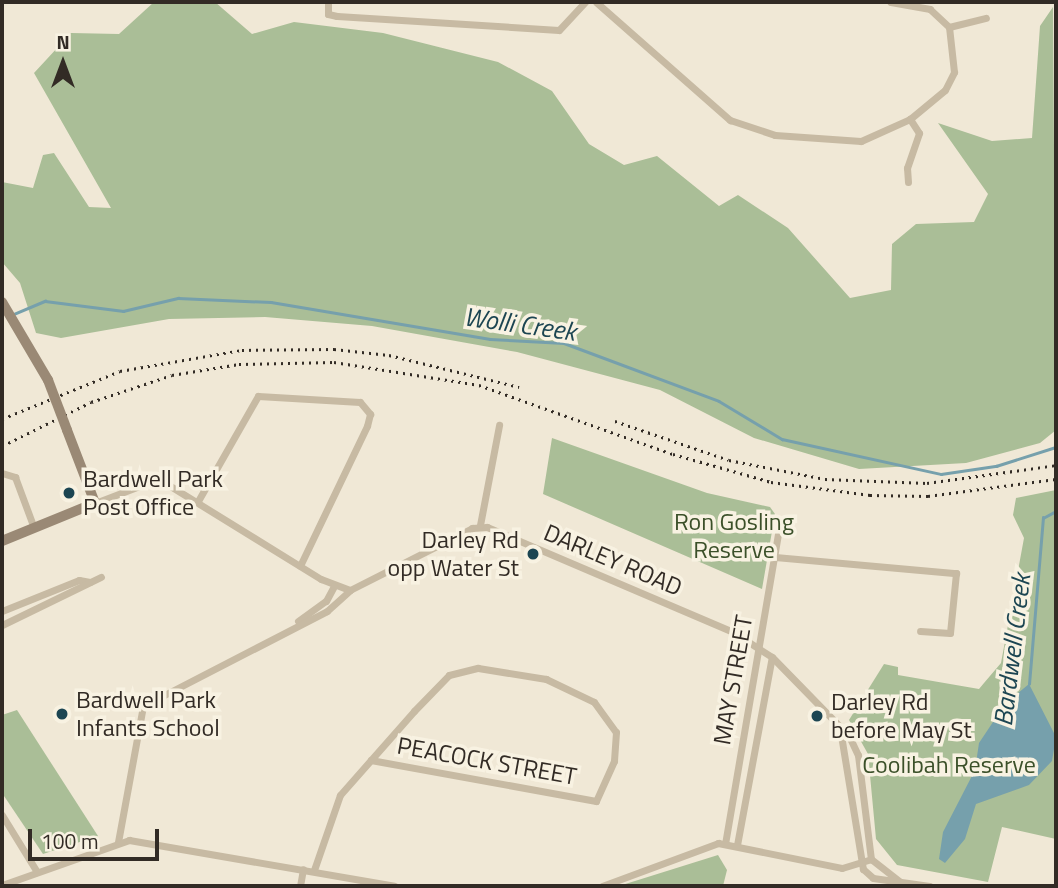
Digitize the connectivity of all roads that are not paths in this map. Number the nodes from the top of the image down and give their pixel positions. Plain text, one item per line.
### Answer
1 (328, 2) edge
2 (585, 2) edge
3 (596, 2) edge
4 (891, 2) edge
5 (986, 19) dead end
6 (949, 27) junction
7 (911, 119) junction
8 (908, 182) dead end
9 (2, 302) edge
10 (499, 425) dead end
11 (2, 472) edge
12 (198, 502) junction
13 (95, 503) junction
14 (780, 523) dead end
15 (480, 526) junction
16 (34, 528) junction
17 (2, 541) edge
18 (775, 557) junction
19 (300, 566) junction
20 (101, 577) dead end
21 (90, 582) junction
22 (334, 586) junction
23 (350, 590) junction
24 (2, 611) edge
25 (2, 625) edge
26 (291, 627) junction
27 (919, 631) dead end
28 (761, 647) junction
29 (772, 657) junction
30 (839, 727) junction
31 (371, 760) junction
32 (2, 815) edge
33 (118, 842) junction
34 (725, 844) junction
35 (737, 845) junction
36 (871, 859) junction
37 (860, 862) junction
38 (303, 869) junction
39 (314, 870) junction
40 (37, 872) junction
41 (899, 881) junction
42 (2, 885) edge
43 (300, 886) edge
44 (394, 886) edge
45 (602, 886) edge
46 (929, 886) edge

1 - 2 street
3 - 7 street
4 - 6 street
5 - 6 street
6 - 7 street
7 - 8 street
9 - 13 main road, bridge
10 - 15 street
11 - 16 street
12 - 13 street
12 - 19 street
12 - 19 street
13 - 16 main road
14 - 18 street, MAY STREET
15 - 23 street
15 - 28 street, DARLEY ROAD
16 - 17 main road
18 - 27 street
18 - 28 street, MAY STREET
19 - 22 street
20 - 21 street
21 - 24 street
21 - 25 street
22 - 23 street
22 - 26 street
23 - 26 street
26 - 33 street
28 - 29 street, DARLEY ROAD
28 - 34 street, MAY STREET
29 - 30 street, DARLEY ROAD
29 - 35 street, MAY STREET
30 - 36 street, DARLEY ROAD
30 - 37 street, DARLEY ROAD
31 - 31 street, PEACOCK STREET
31 - 39 street
32 - 40 street
33 - 38 street
33 - 40 street
34 - 35 street
34 - 45 street
35 - 37 street
36 - 37 street
36 - 41 street
37 - 41 street
38 - 39 street
38 - 43 street
39 - 44 street
40 - 42 street
41 - 46 street

